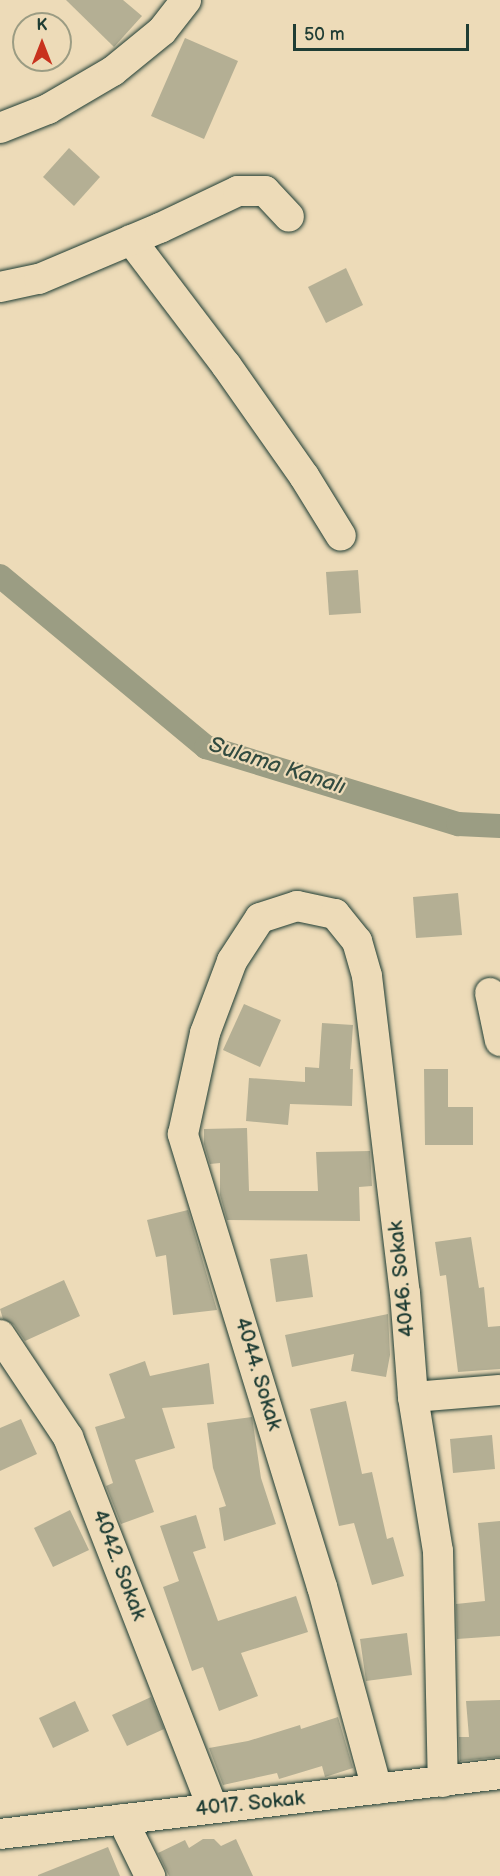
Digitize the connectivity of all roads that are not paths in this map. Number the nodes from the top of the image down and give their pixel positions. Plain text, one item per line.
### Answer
1 (186, 0) edge
2 (0, 128) edge
3 (289, 217) dead end
4 (131, 240) junction
5 (0, 287) edge
6 (341, 536) dead end
7 (232, 961) joint
8 (490, 993) dead end
9 (500, 1041) edge
10 (0, 1335) edge
11 (500, 1390) edge
12 (413, 1397) junction
13 (500, 1774) edge
14 (443, 1782) junction
15 (377, 1789) junction
16 (213, 1808) junction
17 (122, 1819) junction
18 (0, 1834) edge
19 (150, 1876) edge

1 - 2 street
3 - 4 street
4 - 5 street
4 - 6 street
7 - 12 street, 4046. Sokak
7 - 15 street, 4044. Sokak
8 - 9 street
10 - 16 street, 4042. Sokak
11 - 12 street
12 - 14 street, 4046. Sokak
13 - 14 street, 4017. Sokak
14 - 15 street, 4017. Sokak
15 - 16 street, 4017. Sokak
16 - 17 street, 4017. Sokak
17 - 18 street, 4017. Sokak
17 - 19 street

